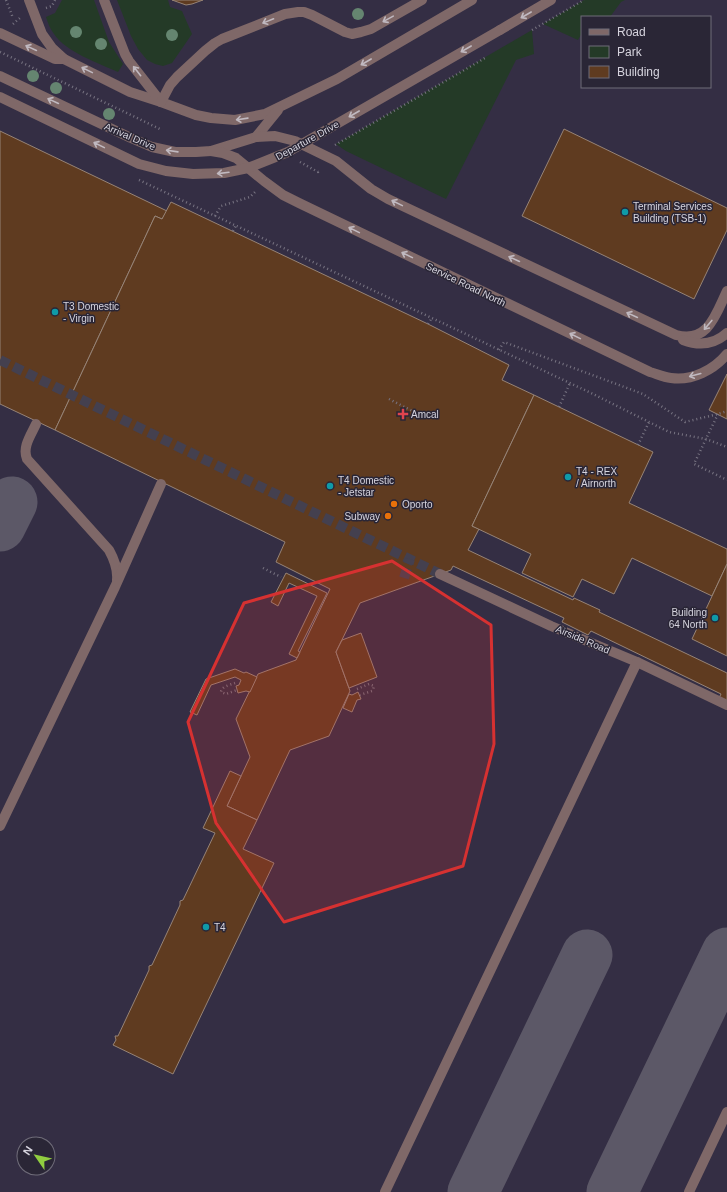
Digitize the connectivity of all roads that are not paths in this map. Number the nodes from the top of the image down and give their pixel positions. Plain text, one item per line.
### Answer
1 (30, 0) edge
2 (104, 0) edge
3 (422, 0) edge
4 (472, 0) edge
5 (551, 0) edge
6 (0, 32) edge
7 (64, 59) junction
8 (0, 76) edge
9 (0, 97) edge
10 (161, 102) junction
11 (279, 108) junction
12 (256, 136) junction
13 (211, 151) junction
14 (727, 291) edge
15 (667, 332) junction
16 (727, 333) edge
17 (727, 354) edge
18 (36, 424) dead end
19 (161, 484) dead end
20 (440, 574) tunnel mouth
21 (115, 588) junction
22 (637, 662) junction
23 (727, 705) edge
24 (0, 826) edge
25 (727, 1112) edge
26 (385, 1192) edge
27 (689, 1192) edge

1 - 7 street
10 -> 2 street
3 -> 10 street
4 -> 11 street
5 -> 9 street, Departure Drive, bridge
7 -> 6 street
10 -> 7 street
13 -> 8 street, Arrival Drive
11 -> 10 street
11 - 12 street
12 - 13 street, Arrival Drive
15 -> 12 street
17 -> 13 street, Service Road North
14 -> 15 street
15 - 16 street
18 - 21 street
19 - 21 street
20 - 22 street, Airside Road
21 - 24 street
22 - 23 street, Airside Road
22 - 26 street
25 - 27 street

